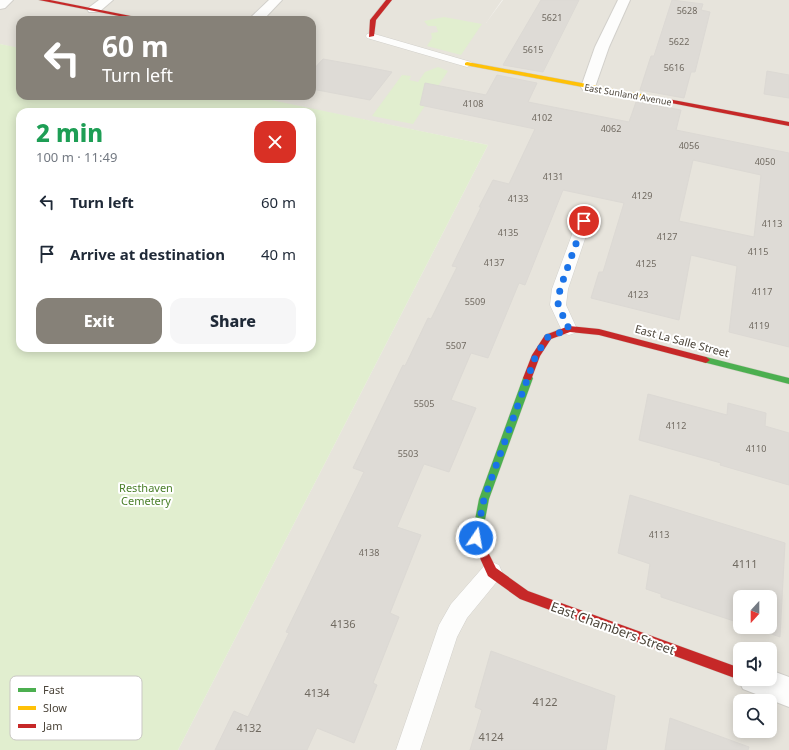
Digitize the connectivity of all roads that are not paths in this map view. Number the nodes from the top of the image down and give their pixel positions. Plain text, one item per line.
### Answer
1 (7, 0) edge
2 (42, 0) edge
3 (107, 0) edge
4 (276, 0) edge
5 (389, 0) edge
6 (624, 0) edge
7 (0, 5) edge
8 (94, 9) junction
9 (128, 16) edge
10 (259, 16) edge
11 (371, 36) joint
12 (467, 64) joint
13 (588, 87) junction
14 (789, 124) edge
15 (584, 221) dead end
16 (569, 329) junction
17 (789, 381) edge
18 (492, 572) junction
19 (733, 671) edge
20 (772, 686) edge
21 (789, 692) edge
22 (408, 750) edge

1 - 7 street
2 - 8 street
3 - 8 street
4 - 10 street
5 - 11 street
6 - 13 street
8 - 9 street
11 - 12 lane
12 - 13 street, East Sunland Avenue
13 - 14 street, East Sunland Avenue
15 - 16 lane
16 - 17 street, East La Salle Street
16 - 18 street
18 - 19 street, East Chambers Street
18 - 22 lane
20 - 21 street

